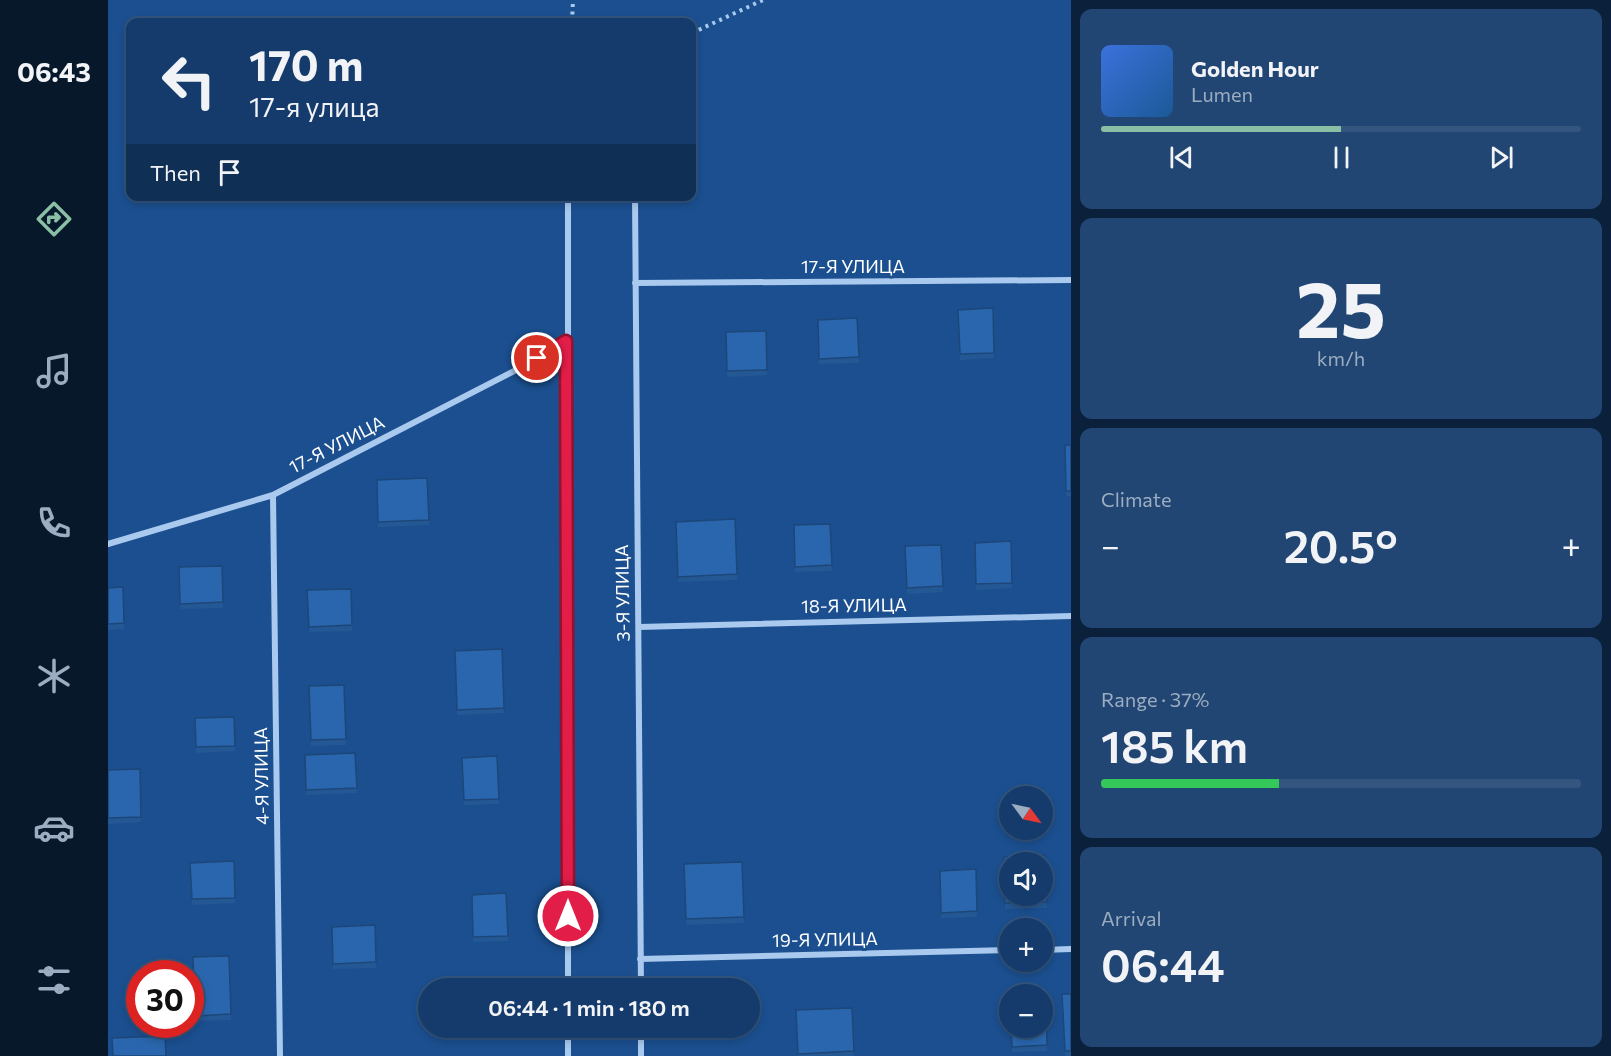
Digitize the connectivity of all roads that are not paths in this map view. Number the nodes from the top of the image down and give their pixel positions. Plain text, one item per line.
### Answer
1 (568, 201) edge
2 (635, 201) edge
3 (1071, 280) edge
4 (635, 283) junction
5 (566, 341) junction
6 (273, 495) junction
7 (108, 544) edge
8 (1071, 616) edge
9 (639, 627) junction
10 (1071, 949) edge
11 (999, 950) edge
12 (1053, 950) edge
13 (640, 959) junction
14 (568, 978) edge
15 (641, 978) edge
16 (568, 1038) edge
17 (641, 1038) edge
18 (280, 1056) edge
19 (568, 1056) edge
20 (641, 1056) edge

1 - 5 street
2 - 4 street, 3-Я УЛИЦА
3 - 4 street, 17-Я УЛИЦА
4 - 9 street, 3-Я УЛИЦА
5 - 6 street, 17-Я УЛИЦА
5 - 14 street
6 - 7 street, 17-Я УЛИЦА
6 - 18 street, 4-Я УЛИЦА
8 - 9 street, 18-Я УЛИЦА
9 - 13 street, 3-Я УЛИЦА
10 - 12 street
11 - 13 street, 19-Я УЛИЦА
13 - 15 street, 3-Я УЛИЦА
16 - 19 street
17 - 20 street

